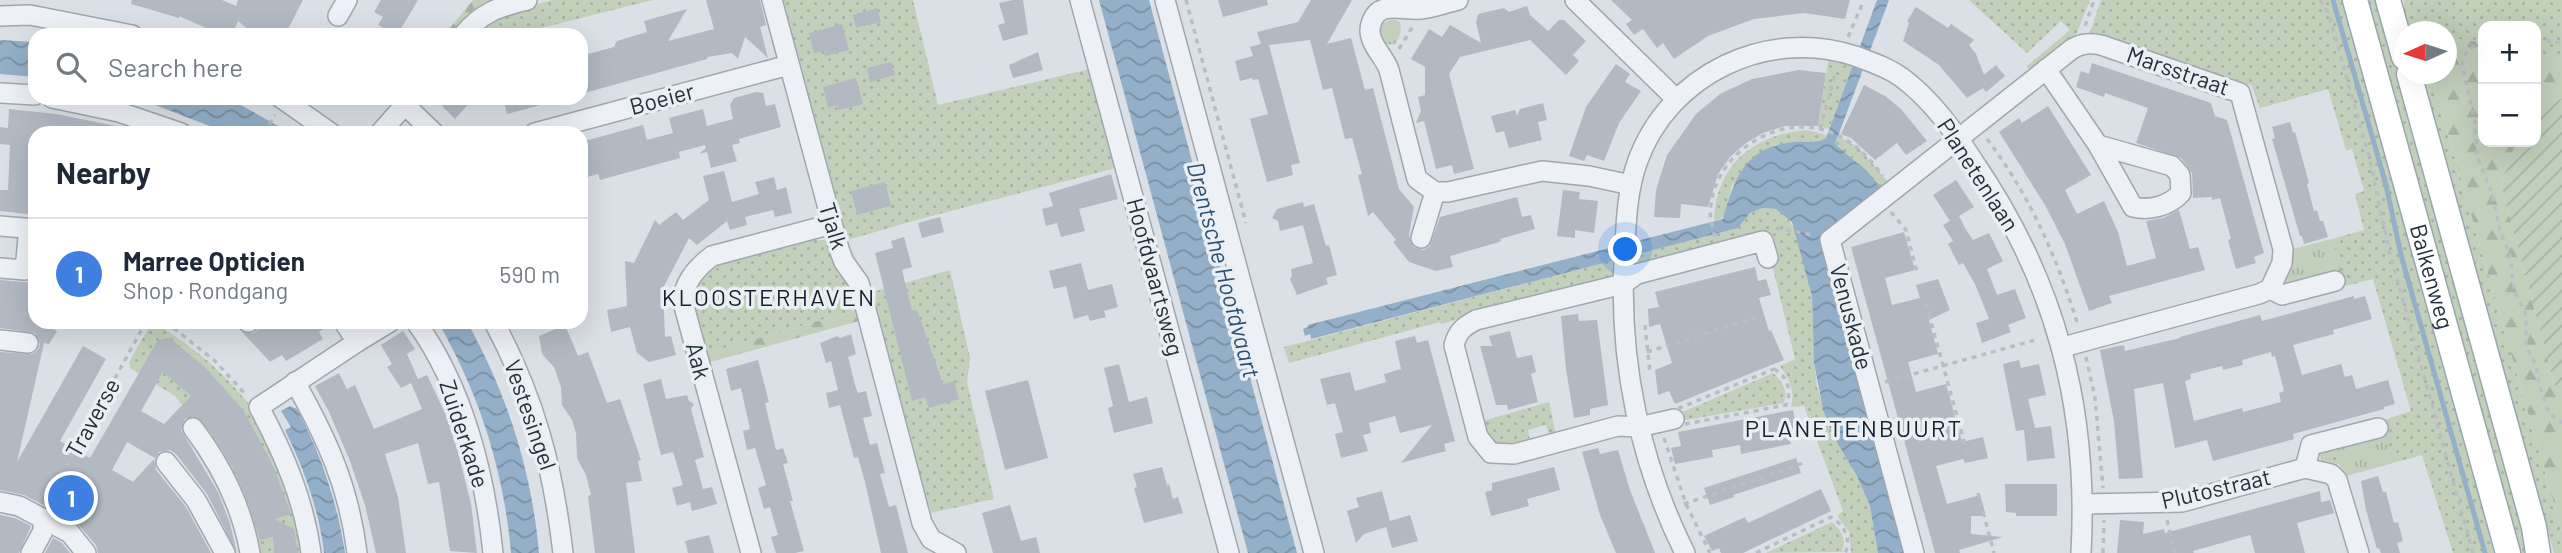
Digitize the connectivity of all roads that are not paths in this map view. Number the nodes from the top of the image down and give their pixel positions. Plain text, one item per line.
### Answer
1 (527, 0) edge
2 (772, 0) edge
3 (1080, 0) edge
4 (1165, 0) edge
5 (1458, 0) edge
6 (1574, 0) edge
7 (2355, 0) edge
8 (2388, 0) edge
9 (0, 16) edge
10 (2394, 21) edge
11 (96, 28) edge
12 (469, 28) edge
13 (789, 65) junction
14 (2046, 69) junction
15 (2412, 84) edge
16 (0, 93) edge
17 (28, 95) edge
18 (1675, 98) junction
19 (86, 105) edge
20 (291, 105) edge
21 (404, 105) edge
22 (411, 105) edge
23 (160, 126) edge
24 (321, 126) edge
25 (386, 126) edge
26 (428, 126) edge
27 (561, 126) edge
28 (1958, 138) junction
29 (2098, 145) dead end
30 (1631, 185) junction
31 (1435, 192) junction
32 (832, 224) junction
33 (0, 226) edge
34 (28, 228) edge
35 (1421, 238) dead end
36 (28, 252) edge
37 (1768, 258) dead end
38 (0, 268) edge
39 (1623, 274) junction
40 (2335, 281) dead end
41 (2270, 289) junction
42 (349, 329) edge
43 (378, 329) edge
44 (421, 329) edge
45 (497, 329) edge
46 (0, 340) edge
47 (2060, 341) junction
48 (357, 342) junction
49 (28, 343) dead end
50 (295, 382) junction
51 (1674, 419) road end
52 (1639, 427) junction
53 (193, 428) dead end
54 (2378, 428) dead end
55 (166, 462) dead end
56 (2305, 468) junction
57 (0, 502) edge
58 (2084, 504) junction
59 (43, 518) junction
60 (2534, 527) junction
61 (31, 553) edge
62 (86, 553) edge
63 (225, 553) edge
64 (250, 553) edge
65 (312, 553) edge
66 (357, 553) edge
67 (493, 553) edge
68 (563, 553) edge
69 (751, 553) edge
70 (956, 553) edge
71 (1229, 553) edge
72 (1314, 553) edge
73 (1685, 553) edge
74 (1914, 553) edge
75 (2081, 553) edge
76 (2359, 553) edge
77 (2508, 553) edge
78 (2538, 553) edge
79 (2547, 553) edge

1 - 12 street
2 - 13 street, Tjalk
3 - 71 street, Hoofdvaartsweg
4 - 72 street
5 - 31 street
6 - 18 street
7 - 77 main road, Balkenweg
8 - 10 main road
9 - 11 street
13 - 27 street, Boeier
13 - 32 street, Tjalk
14 - 28 street
14 - 29 street
14 - 41 street, Marsstraat
15 - 60 main road, Balkenweg
16 - 17 street
18 - 28 street, Planetenlaan
18 - 30 street, Planetenlaan
19 - 23 street
20 - 24 street
21 - 25 street
22 - 26 street
28 - 47 street, Planetenlaan
28 - 74 street, Venuskade
30 - 31 street
30 - 39 street, Planetenlaan
31 - 35 street
32 - 69 street, Aak
32 - 70 street, Tjalk
33 - 34 street
36 - 38 street
37 - 39 street
39 - 52 street, Planetenlaan
39 - 52 street
40 - 41 street
41 - 47 street
42 - 48 street
43 - 48 street
44 - 67 street, Zuiderkade
45 - 68 street, Vestesingel
46 - 49 street
47 - 58 street, Planetenlaan
48 - 50 street
50 - 65 street
50 - 66 street
51 - 52 street
52 - 73 street, Planetenlaan
53 - 64 street
54 - 56 street
55 - 63 street
56 - 58 street, Plutostraat
56 - 76 street
57 - 59 street
58 - 75 street, Planetenlaan
59 - 61 street
59 - 62 street
60 - 78 main road, Balkenweg
60 - 79 main road, Balkenweg

